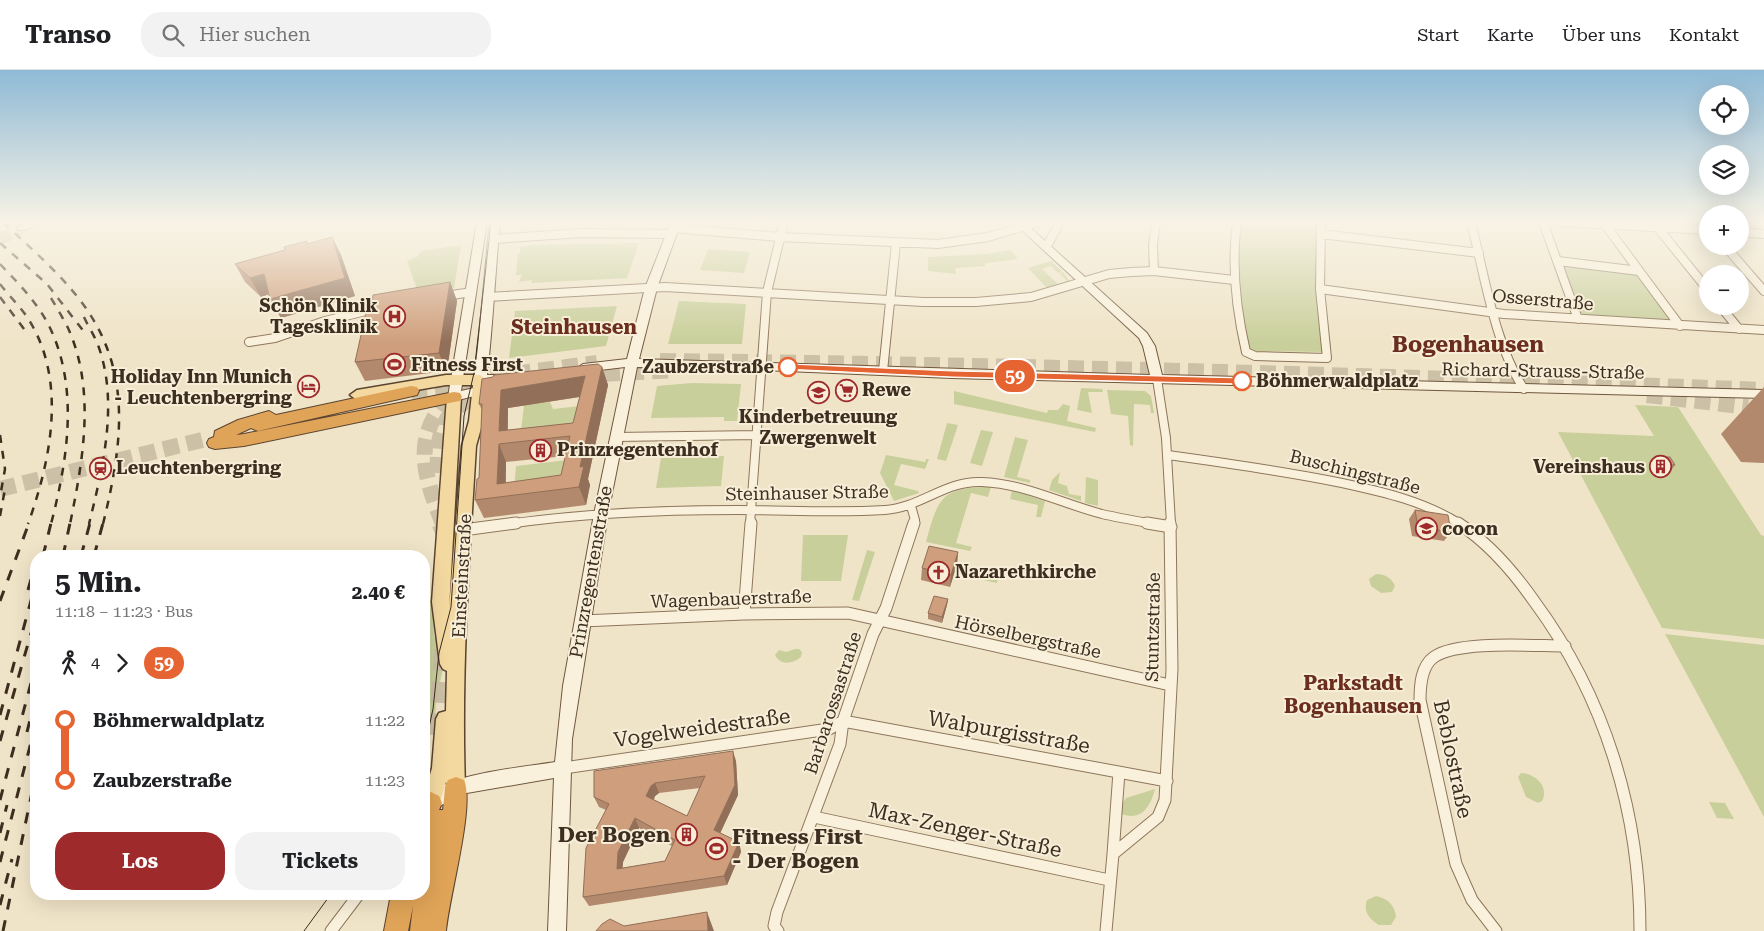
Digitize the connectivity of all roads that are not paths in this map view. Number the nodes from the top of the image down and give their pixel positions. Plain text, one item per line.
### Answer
1 (475, 262) edge
2 (491, 262) edge
3 (661, 262) edge
4 (774, 262) edge
5 (894, 262) edge
6 (1063, 262) edge
7 (1154, 262) edge
8 (1234, 262) edge
9 (1320, 262) edge
10 (1481, 262) edge
11 (1558, 262) edge
12 (1567, 262) edge
13 (1632, 262) edge
14 (1685, 262) edge
15 (1739, 262) edge
16 (1154, 271) junction
17 (1639, 272) junction
18 (1699, 279) edge
19 (1234, 280) junction
20 (1084, 282) junction
21 (652, 288) junction
22 (1320, 289) junction
23 (1764, 291) edge
24 (472, 292) junction
25 (767, 292) junction
26 (440, 296) edge
27 (487, 298) junction
28 (890, 299) junction
29 (386, 306) edge
30 (1494, 312) junction
31 (1727, 315) edge
32 (1578, 319) junction
33 (1680, 326) junction
34 (1739, 329) junction
35 (1764, 330) edge
36 (249, 342) dead end
37 (632, 365) junction
38 (761, 366) junction
39 (883, 371) junction
40 (571, 373) edge
41 (1157, 379) junction
42 (503, 382) tunnel mouth
43 (479, 385) junction
44 (456, 388) junction
45 (1524, 388) junction
46 (1764, 394) edge
47 (357, 395) joint
48 (414, 395) junction
49 (758, 435) junction
50 (616, 437) junction
51 (1168, 456) junction
52 (911, 506) junction
53 (752, 510) junction
54 (600, 514) junction
55 (1171, 527) junction
56 (463, 530) junction
57 (744, 614) junction
58 (582, 621) junction
59 (879, 621) junction
60 (1564, 646) junction
61 (1170, 684) junction
62 (843, 721) junction
63 (564, 768) junction
64 (1119, 772) junction
65 (1167, 781) junction
66 (456, 787) junction
67 (814, 817) junction
68 (431, 826) edge
69 (430, 839) edge
70 (1113, 854) junction
71 (1109, 880) junction
72 (354, 900) edge
73 (402, 900) edge
74 (413, 900) edge
75 (425, 900) edge
76 (777, 912) joint
77 (331, 931) edge
78 (396, 931) edge
79 (408, 931) edge
80 (422, 931) edge
81 (434, 931) edge
82 (557, 931) edge
83 (778, 931) edge
84 (1106, 931) edge
85 (1496, 931) edge
86 (1640, 931) edge

1 - 24 main road, Einsteinstraße
2 - 27 street, Einsteinstraße
3 - 21 main road, Prinzregentenstraße
4 - 25 street
5 - 28 street
6 - 20 street
7 - 16 street
8 - 19 street
9 - 22 street
10 - 30 street
11 - 32 street
12 - 17 street
13 - 17 street
14 - 18 street
15 - 23 street
16 - 19 street
16 - 20 street
17 - 33 street
19 - 22 street
20 - 28 street
20 - 41 street
21 - 25 street
21 - 27 street
21 - 37 street, Prinzregentenstraße
22 - 30 street, Osserstraße
24 - 26 street
24 - 44 main road, Einsteinstraße
25 - 28 street
25 - 38 street
27 - 43 main road, Einsteinstraße
28 - 39 street
29 - 36 street
30 - 32 street, Osserstraße
30 - 45 street
31 - 34 street
32 - 33 street, Osserstraße
33 - 34 street, Osserstraße
34 - 35 street, Osserstraße
37 - 38 main road, Richard-Strauss-Straße
37 - 40 main road
37 - 50 main road, Prinzregentenstraße
38 - 39 main road, Richard-Strauss-Straße
38 - 49 street
39 - 41 main road, Richard-Strauss-Straße
41 - 45 main road, Richard-Strauss-Straße
41 - 51 street, Stuntzstraße
42 - 43 main road
43 - 44 main road
43 - 56 main road, Einsteinstraße
44 - 48 highway
44 - 68 main road, Einsteinstraße
45 - 46 main road, Richard-Strauss-Straße
47 - 48 main road
47 - 48 highway
49 - 50 street
49 - 53 street
50 - 54 main road, Prinzregentenstraße
51 - 55 street, Stuntzstraße
51 - 60 street, Buschingstraße
52 - 53 street, Steinhauser Straße
52 - 55 street, Steinhauser Straße
52 - 59 street, Barbarossastraße
53 - 54 street, Steinhauser Straße
53 - 57 street
54 - 56 street, Steinhauser Straße
54 - 58 main road, Prinzregentenstraße
55 - 61 street, Stuntzstraße
56 - 66 main road, Einsteinstraße
57 - 58 street, Wagenbauerstraße
57 - 59 street, Wagenbauerstraße
58 - 63 main road, Prinzregentenstraße
59 - 61 street, Hörselbergstraße
59 - 62 street, Barbarossastraße
60 - 85 street, Beblostraße
60 - 86 street, Buschingstraße
61 - 65 street, Stuntzstraße
62 - 63 street, Vogelweidestraße
62 - 64 street, Walpurgisstraße
62 - 67 street, Barbarossastraße
63 - 66 main road
63 - 82 main road, Prinzregentenstraße
64 - 65 street, Walpurgisstraße
64 - 70 street
65 - 70 street, Stuntzstraße
66 - 68 highway, Einsteinstraße
66 - 68 main road
67 - 71 street, Max-Zenger-Straße
67 - 76 street, Barbarossastraße
68 - 69 highway
68 - 81 highway, Einsteinstraße
70 - 71 street
71 - 84 street
72 - 77 street
73 - 78 highway
74 - 79 highway
75 - 80 highway
76 - 83 street

